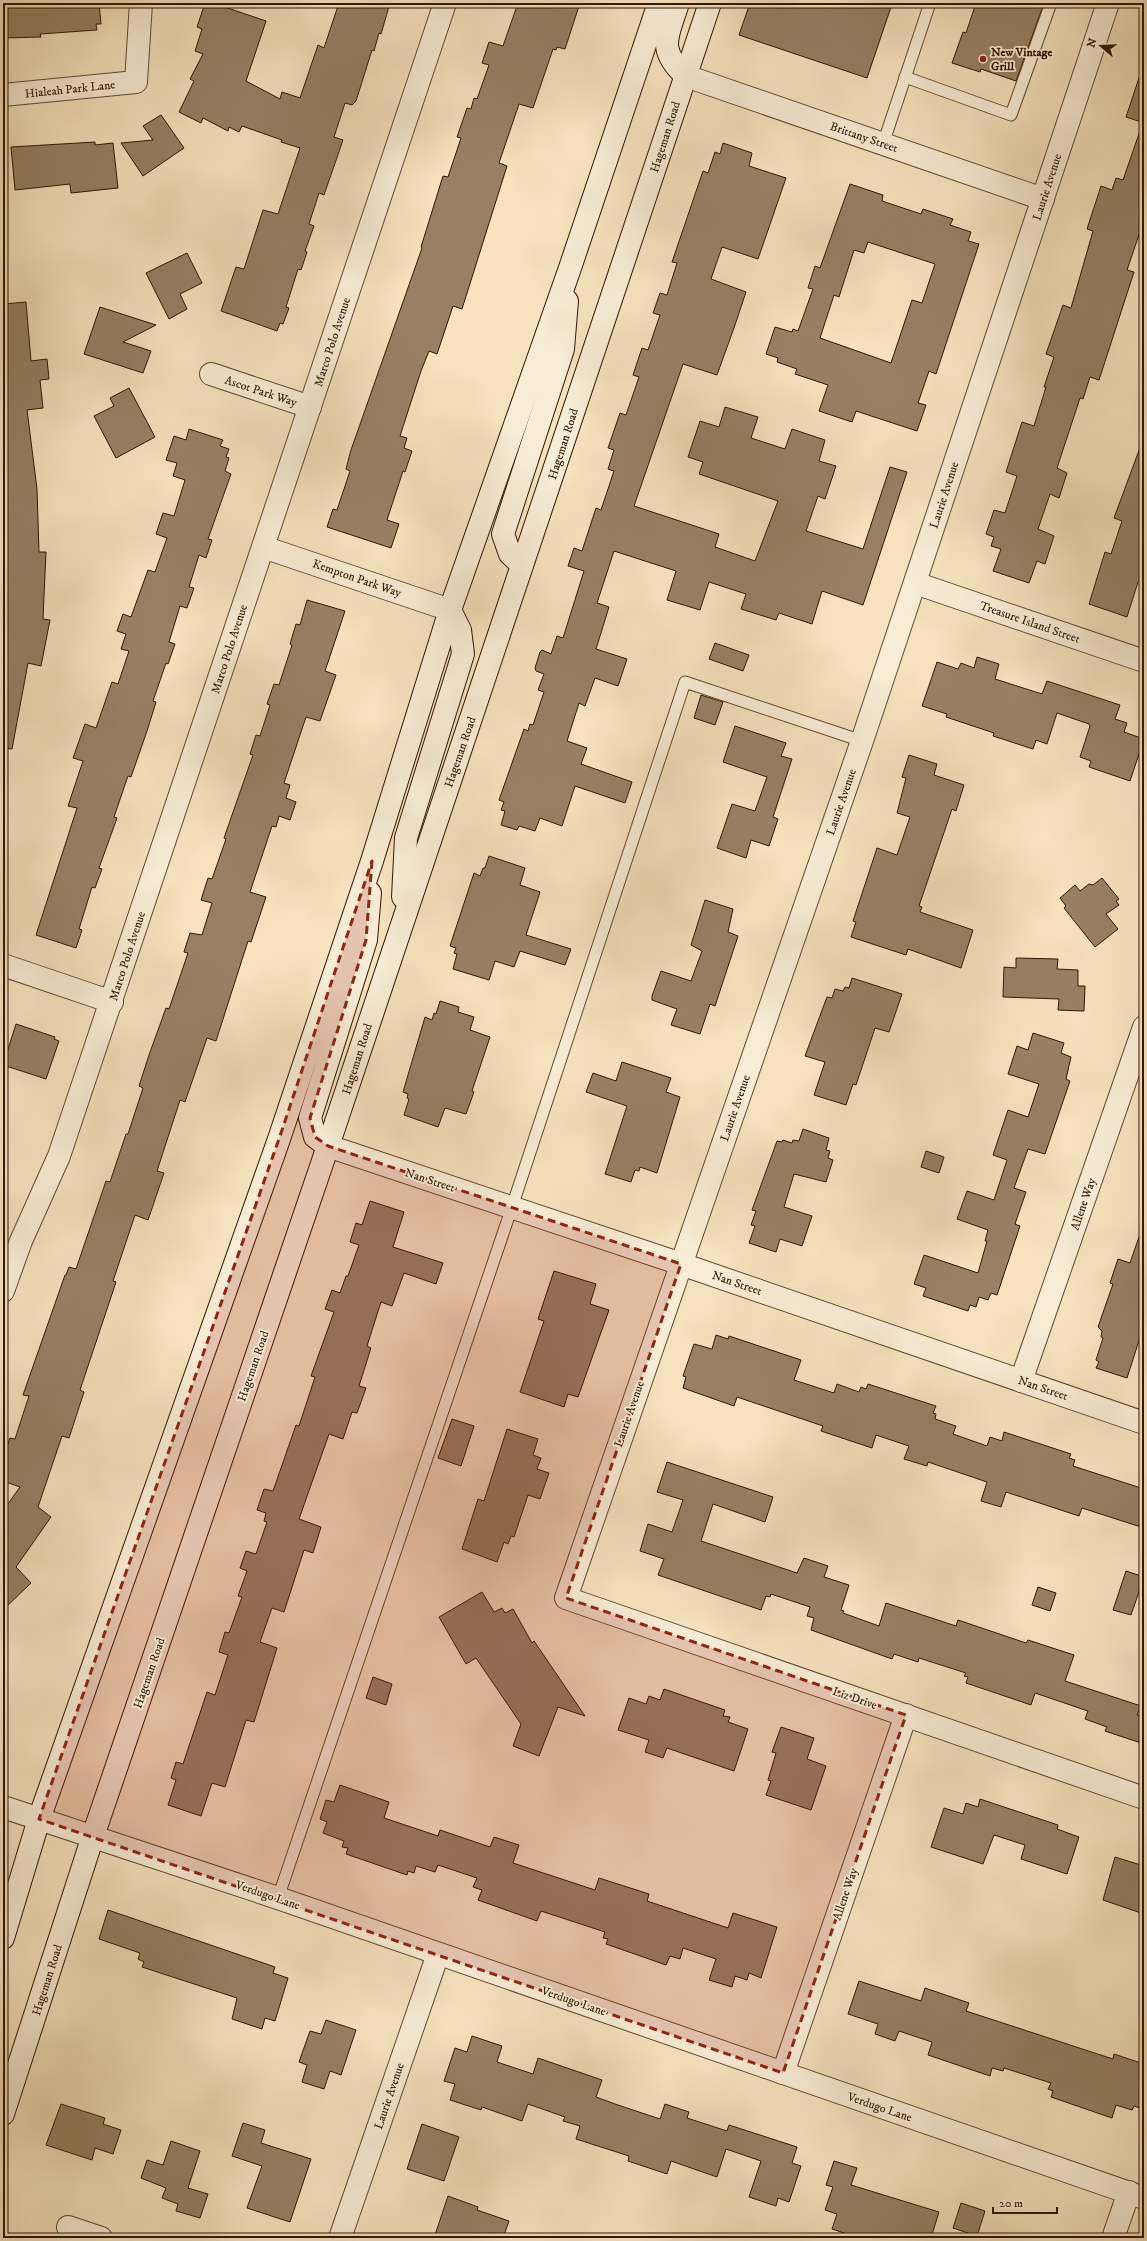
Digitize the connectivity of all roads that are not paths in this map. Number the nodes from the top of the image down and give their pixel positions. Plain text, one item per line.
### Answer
1 (141, 3) edge
2 (445, 3) edge
3 (659, 3) edge
4 (678, 3) edge
5 (710, 3) edge
6 (930, 3) edge
7 (1051, 3) edge
8 (1108, 3) edge
9 (686, 76) junction
10 (905, 77) junction
11 (3, 95) edge
12 (883, 144) junction
13 (1043, 198) junction
14 (570, 268) junction
15 (211, 374) dead end
16 (310, 407) junction
17 (263, 547) junction
18 (522, 565) junction
19 (915, 583) junction
20 (450, 610) junction
21 (1144, 661) edge
22 (862, 741) junction
23 (372, 861) junction
24 (401, 924) junction
25 (3, 965) edge
26 (112, 1002) junction
27 (1144, 1027) edge
28 (328, 1146) junction
29 (512, 1207) junction
30 (681, 1264) junction
31 (7, 1269) edge
32 (3, 1291) edge
33 (1021, 1381) junction
34 (1144, 1423) edge
35 (566, 1598) joint
36 (906, 1716) junction
37 (1144, 1798) edge
38 (3, 1807) edge
39 (39, 1819) junction
40 (93, 1836) junction
41 (278, 1898) junction
42 (3, 1938) edge
43 (438, 1954) junction
44 (783, 2073) junction
45 (3, 2114) edge
46 (1137, 2195) edge
47 (68, 2227) dead end
48 (100, 2238) edge
49 (340, 2238) edge
50 (1114, 2238) edge

1 - 11 street, Hialeah Park Lane
2 - 16 street, Marco Polo Avenue
3 - 14 street
4 - 9 street
5 - 9 street, Hageman Road
6 - 10 lane
7 - 10 lane
8 - 13 street, Laurie Avenue
9 - 12 street, Brittany Street
9 - 18 street, Hageman Road
10 - 12 lane
12 - 13 street, Brittany Street
13 - 19 street, Laurie Avenue
14 - 18 street
14 - 20 street
15 - 16 street, Ascot Park Way
16 - 17 street, Marco Polo Avenue
17 - 20 street, Kempton Park Way
17 - 26 street, Marco Polo Avenue
18 - 24 street, Hageman Road
19 - 21 street, Treasure Island Street
19 - 22 street, Laurie Avenue
20 - 23 street
20 - 24 street
22 - 29 lane
22 - 30 street, Laurie Avenue
23 - 28 street
23 - 39 street
24 - 28 street, Hageman Road
25 - 26 street
26 - 31 street, Marco Polo Avenue
27 - 33 street, Allene Way
28 - 29 street, Nan Street
28 - 40 street, Hageman Road
29 - 30 street, Nan Street
29 - 41 lane
30 - 33 street, Nan Street
30 - 35 street, Laurie Avenue
31 - 32 street, Marco Polo Avenue
33 - 34 street, Nan Street
35 - 36 street, Liz Drive
36 - 37 street, Liz Drive
36 - 44 street, Allene Way
38 - 39 street, Verdugo Lane
39 - 40 street, Verdugo Lane
39 - 42 street
40 - 41 street, Verdugo Lane
40 - 45 street, Hageman Road
41 - 43 street, Verdugo Lane
43 - 44 street, Verdugo Lane
43 - 49 street, Laurie Avenue
44 - 46 street, Verdugo Lane
46 - 50 street
47 - 48 street

